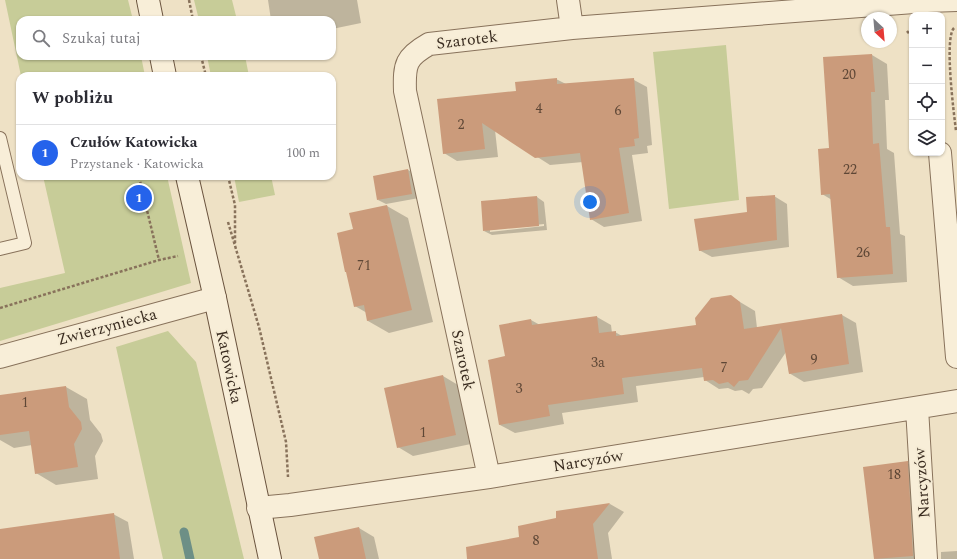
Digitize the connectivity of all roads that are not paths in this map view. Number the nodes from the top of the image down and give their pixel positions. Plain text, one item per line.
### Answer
1 (148, 0) edge
2 (568, 0) edge
3 (957, 0) edge
4 (928, 5) edge
5 (151, 16) edge
6 (572, 28) junction
7 (161, 60) edge
8 (164, 72) edge
9 (0, 138) edge
10 (940, 156) edge
11 (188, 180) edge
12 (0, 249) edge
13 (215, 298) junction
14 (0, 357) edge
15 (957, 357) edge
16 (957, 401) edge
17 (917, 408) junction
18 (489, 477) junction
19 (258, 508) junction
20 (270, 559) edge
21 (926, 559) edge

1 - 5 street
2 - 6 street
3 - 4 street, Szarotek
4 - 6 street, Szarotek
6 - 18 street, Szarotek
7 - 8 street
9 - 12 lane
10 - 15 street
11 - 13 street, Katowicka
13 - 14 street, Zwierzyniecka
13 - 19 street, Katowicka
16 - 17 street, Narcyzów
17 - 18 street, Narcyzów
17 - 21 street, Narcyzów
18 - 19 street, Narcyzów
19 - 20 street, Katowicka

